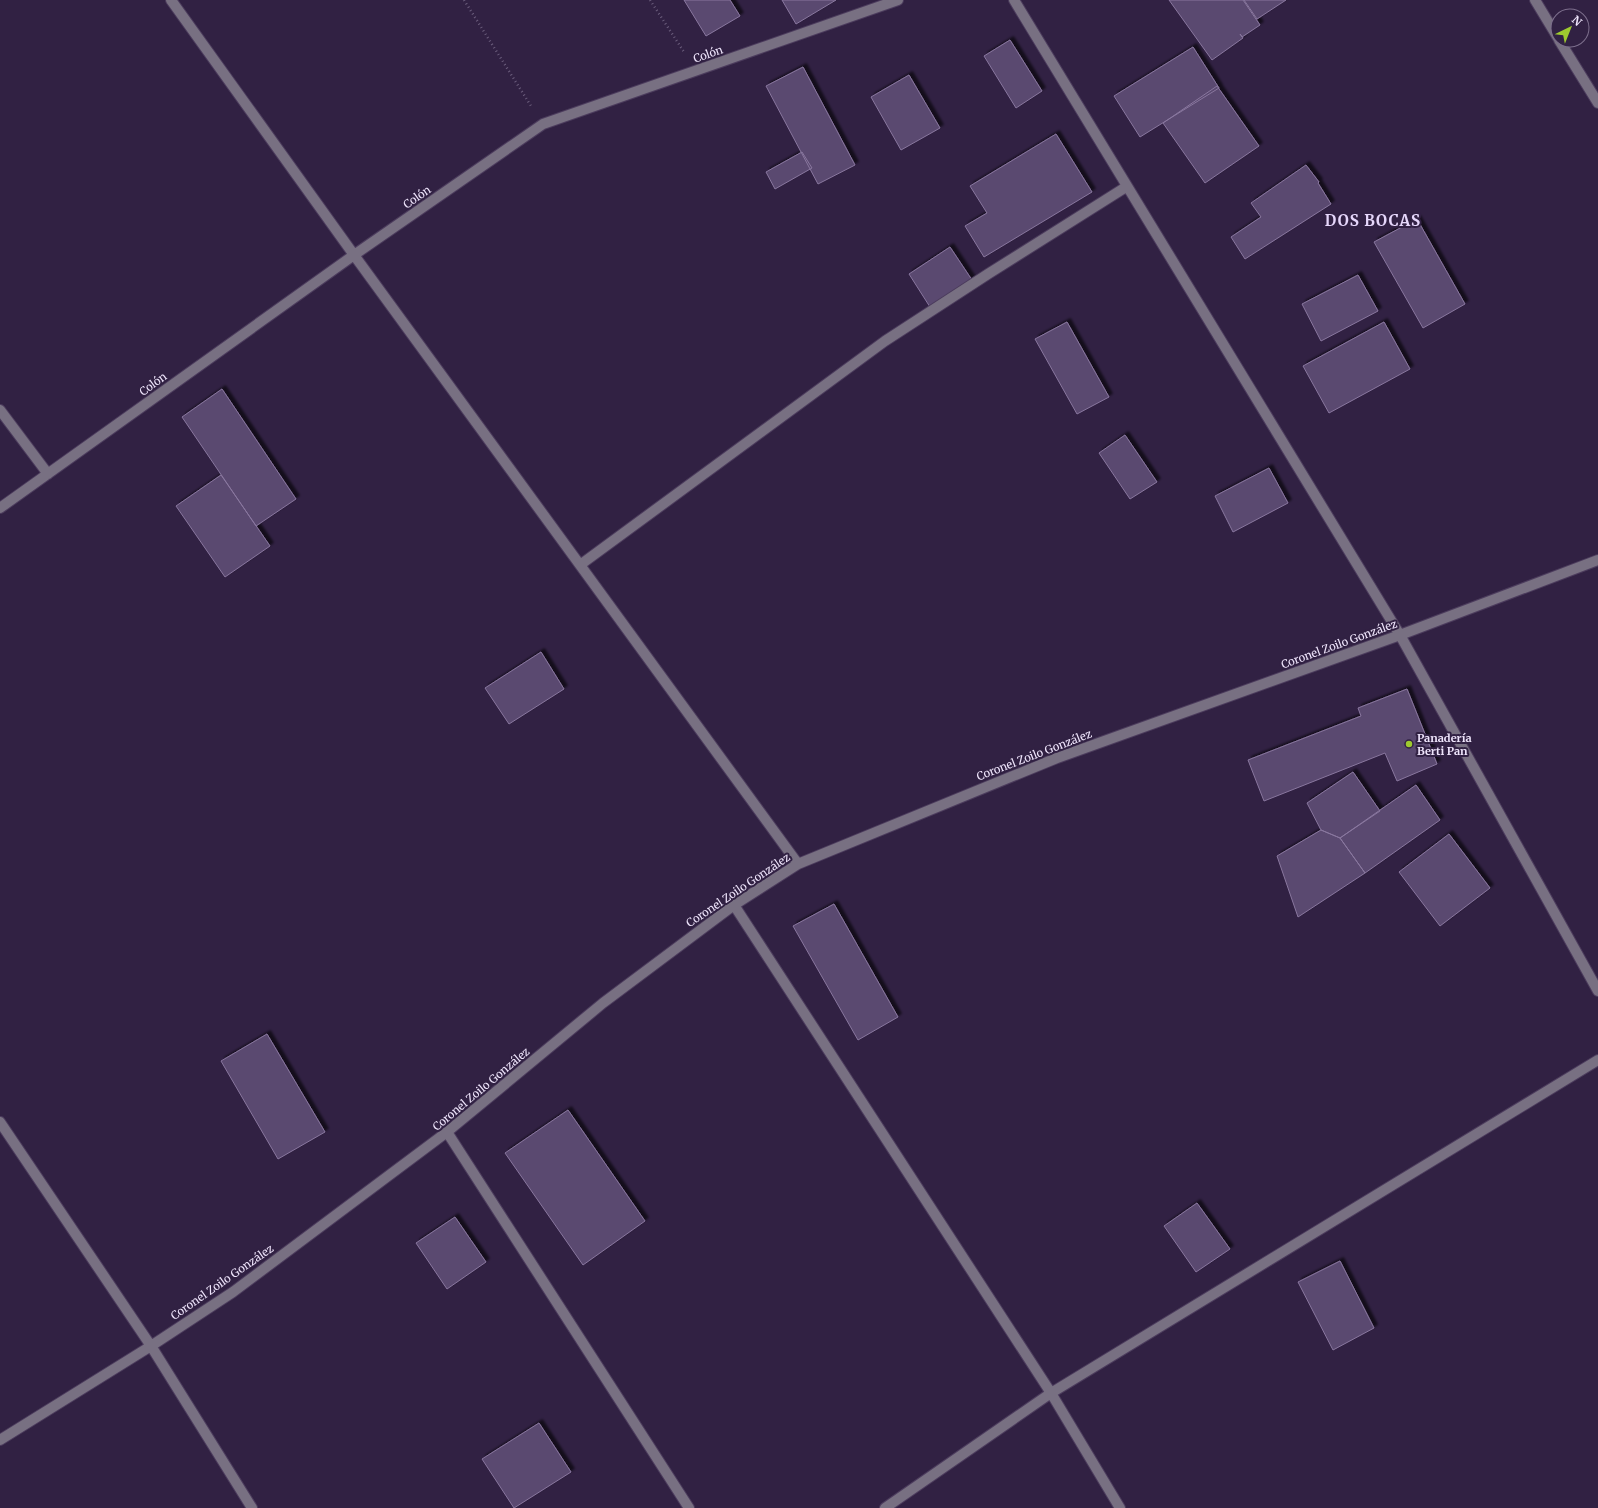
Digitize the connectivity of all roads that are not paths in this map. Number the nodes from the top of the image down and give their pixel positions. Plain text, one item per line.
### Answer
1 (171, 0) edge
2 (898, 0) edge
3 (1014, 0) edge
4 (1534, 0) edge
5 (1550, 25) edge
6 (1564, 48) edge
7 (1598, 103) edge
8 (1126, 186) junction
9 (354, 256) junction
10 (0, 410) edge
11 (48, 474) junction
12 (0, 508) edge
13 (1598, 560) edge
14 (580, 565) junction
15 (1400, 635) junction
16 (798, 864) junction
17 (734, 905) junction
18 (1598, 991) edge
19 (1598, 1060) edge
20 (0, 1122) edge
21 (447, 1132) junction
22 (151, 1346) junction
23 (1050, 1393) junction
24 (0, 1440) edge
25 (252, 1508) edge
26 (689, 1508) edge
27 (885, 1508) edge
28 (1120, 1508) edge

1 - 9 street
2 - 9 street, Colón
3 - 8 street
4 - 5 street
6 - 7 street
8 - 14 street
8 - 15 street
9 - 11 street, Colón
9 - 14 street
10 - 11 street
11 - 12 street, Colón
13 - 15 street, Coronel Zoilo González
14 - 16 street
15 - 16 street, Coronel Zoilo González
15 - 18 street
16 - 17 street, Coronel Zoilo González
17 - 21 street, Coronel Zoilo González
17 - 23 street
19 - 23 street
20 - 22 street
21 - 22 street, Coronel Zoilo González
21 - 26 street
22 - 24 street, Coronel Zoilo González
22 - 25 street
23 - 27 street
23 - 28 street

